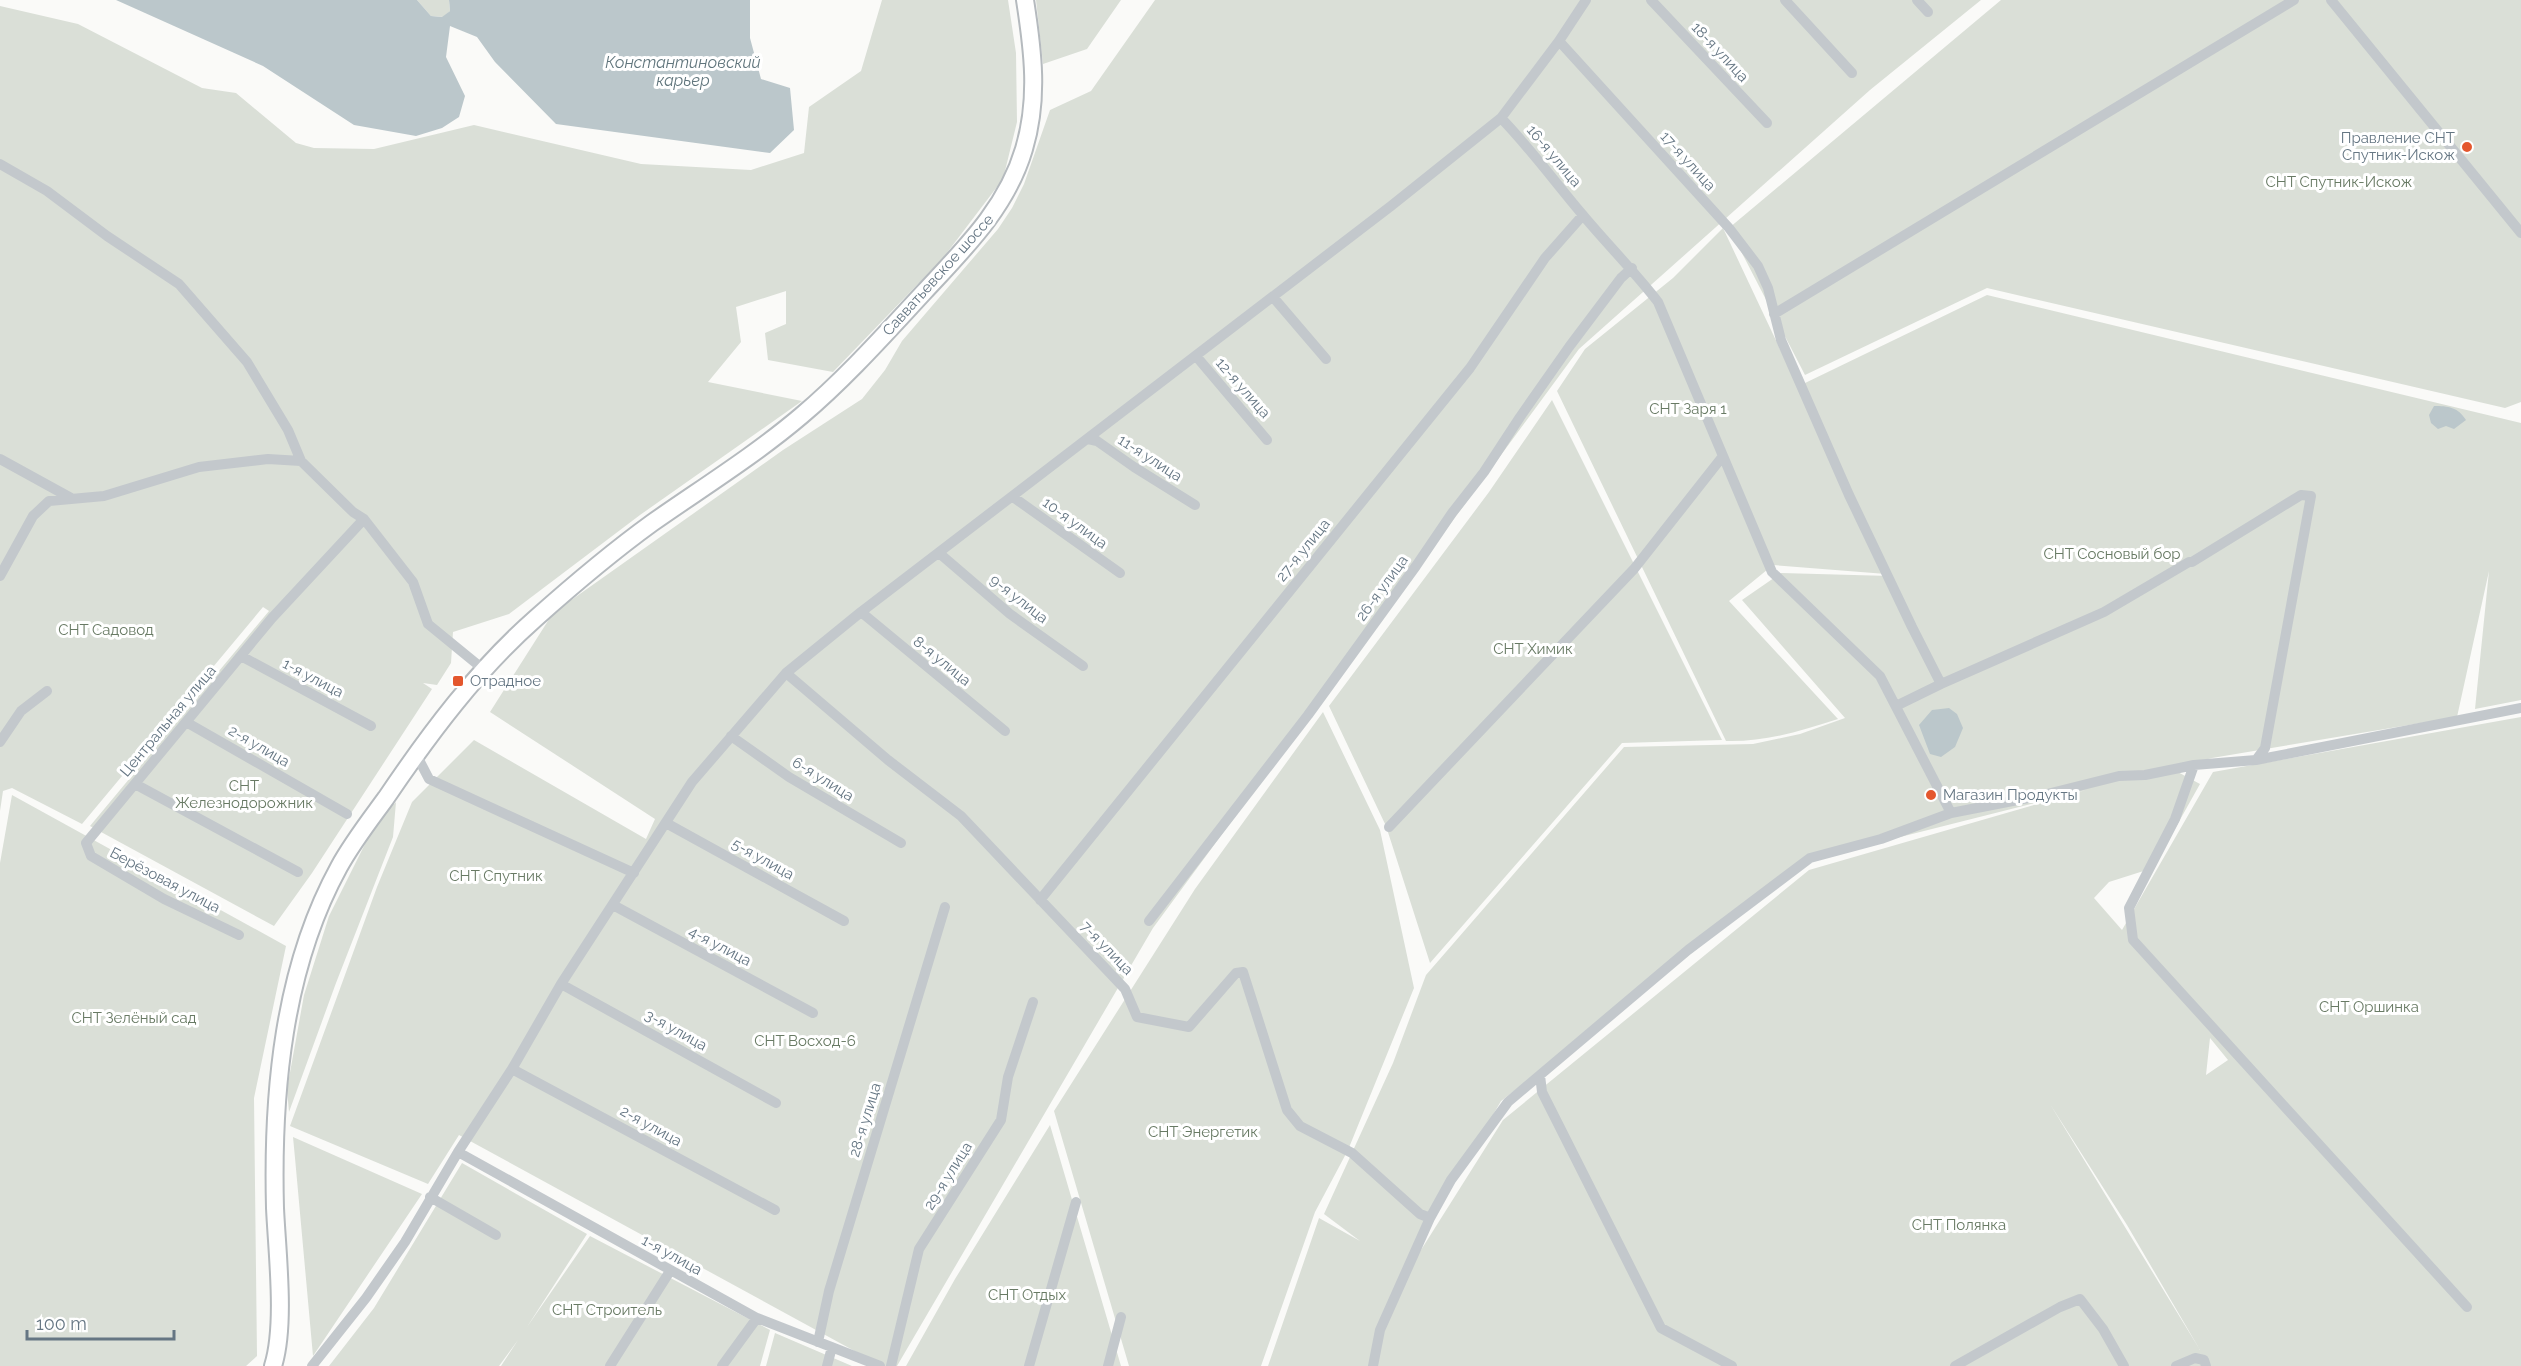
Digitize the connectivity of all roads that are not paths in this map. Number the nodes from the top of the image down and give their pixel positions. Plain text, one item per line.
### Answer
1 (1025, 0) edge
2 (1586, 0) edge
3 (1651, 0) edge
4 (1785, 0) edge
5 (1917, 0) edge
6 (2294, 0) edge
7 (2331, 0) edge
8 (1928, 12) dead end
9 (1559, 41) junction
10 (1851, 73) dead end
11 (1501, 118) junction
12 (1767, 123) dead end
13 (0, 165) edge
14 (1583, 215) junction
15 (2521, 233) edge
16 (1632, 268) junction
17 (1273, 297) junction
18 (1774, 314) junction
19 (1196, 356) junction
20 (1326, 359) dead end
21 (1088, 439) junction
22 (1267, 440) dead end
23 (1723, 456) junction
24 (0, 459) edge
25 (302, 461) junction
26 (1013, 497) junction
27 (71, 498) junction
28 (1195, 505) dead end
29 (364, 519) junction
30 (939, 553) junction
31 (1120, 573) dead end
32 (0, 576) edge
33 (861, 612) junction
34 (241, 656) junction
35 (1083, 666) dead end
36 (483, 669) junction
37 (786, 673) junction
38 (1941, 684) junction
39 (47, 691) dead end
40 (1896, 706) junction
41 (2521, 708) edge
42 (186, 722) junction
43 (371, 726) dead end
44 (1005, 731) dead end
45 (731, 736) junction
46 (0, 742) edge
47 (416, 754) junction
48 (2256, 760) junction
49 (2194, 765) junction
50 (135, 784) junction
51 (1951, 813) junction
52 (347, 814) dead end
53 (666, 823) junction
54 (1389, 827) dead end
55 (86, 843) joint
56 (901, 843) dead end
57 (298, 872) dead end
58 (634, 873) junction
59 (1040, 900) junction
60 (613, 905) junction
61 (945, 907) dead end
62 (844, 921) dead end
63 (1149, 921) dead end
64 (239, 935) dead end
65 (561, 984) junction
66 (1033, 1002) dead end
67 (813, 1013) dead end
68 (512, 1069) junction
69 (1540, 1075) junction
70 (776, 1103) dead end
71 (458, 1152) junction
72 (430, 1197) junction
73 (1076, 1202) dead end
74 (775, 1210) dead end
75 (1430, 1218) junction
76 (496, 1234) dead end
77 (670, 1271) junction
78 (2467, 1307) dead end
79 (1121, 1317) dead end
80 (757, 1318) junction
81 (818, 1342) junction
82 (832, 1347) junction
83 (273, 1366) edge
84 (312, 1366) edge
85 (610, 1366) edge
86 (722, 1366) edge
87 (827, 1366) edge
88 (880, 1366) edge
89 (891, 1366) edge
90 (1029, 1366) edge
91 (1108, 1366) edge
92 (1373, 1366) edge
93 (1732, 1366) edge
94 (1955, 1366) edge
95 (2124, 1366) edge
96 (2176, 1366) edge
97 (2206, 1366) edge

1 - 36 main road, Савватьевское шоссе
2 - 9 street
3 - 12 street, 18-я улица
4 - 10 street
5 - 8 street
6 - 18 street
7 - 15 street
9 - 11 street
9 - 18 street, 17-я улица
11 - 14 street, 16-я улица
11 - 17 street
13 - 25 street
14 - 16 street, 16-я улица
14 - 59 street, 27-я улица
16 - 23 street, 16-я улица
16 - 63 street, 26-я улица
17 - 19 street
17 - 20 street
18 - 38 street, 17-я улица
19 - 21 street
19 - 22 street, 12-я улица
21 - 26 street
21 - 28 street, 11-я улица
23 - 40 street, 16-я улица
23 - 54 street
24 - 27 street
25 - 27 street
25 - 29 street
26 - 30 street
26 - 31 street, 10-я улица
27 - 32 street
29 - 34 street, Центральная улица
29 - 36 street
30 - 33 street
30 - 35 street, 9-я улица
33 - 37 street
33 - 44 street, 8-я улица
34 - 42 street, Центральная улица
34 - 43 street, 1-я улица
36 - 47 main road, Савватьевское шоссе
37 - 45 street
37 - 59 street, 7-я улица
38 - 40 street
38 - 48 street
39 - 46 street
40 - 51 street, 16-я улица
41 - 48 street
42 - 50 street, Центральная улица
42 - 52 street, 2-я улица
45 - 53 street
45 - 56 street, 6-я улица
47 - 58 street
47 - 83 main road, Савватьевское шоссе
48 - 49 street
49 - 51 street
49 - 78 street
50 - 55 street, Центральная улица
50 - 57 street
51 - 69 street
53 - 58 street
53 - 62 street, 5-я улица
55 - 64 street, Берёзовая улица
58 - 60 street
59 - 75 street, 7-я улица
60 - 65 street
60 - 67 street, 4-я улица
61 - 81 street, 28-я улица
65 - 68 street
65 - 70 street, 3-я улица
66 - 89 street, 29-я улица
68 - 71 street
68 - 74 street, 2-я улица
69 - 75 street
69 - 93 street
71 - 72 street
71 - 77 street, 1-я улица
72 - 76 street
72 - 84 street
73 - 90 street
75 - 92 street
77 - 80 street, 1-я улица
77 - 85 street
79 - 91 street
80 - 81 street, 1-я улица
80 - 86 street
81 - 82 street, 1-я улица
82 - 87 street
82 - 88 street, 1-я улица
94 - 95 street
96 - 97 street

